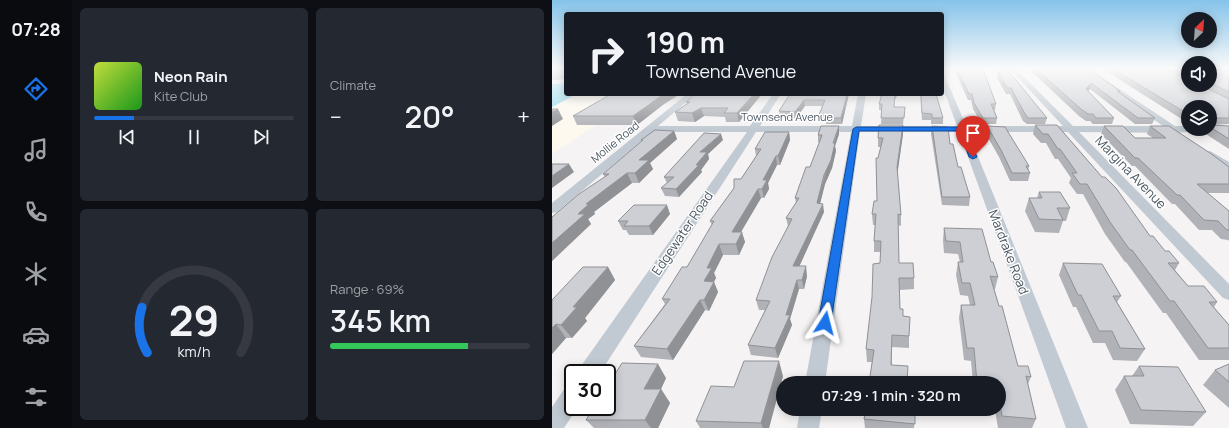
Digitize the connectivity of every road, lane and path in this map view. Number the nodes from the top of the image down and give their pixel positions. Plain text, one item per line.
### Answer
1 (947, 89) edge
2 (1032, 89) edge
3 (1114, 89) edge
4 (690, 96) edge
5 (776, 96) edge
6 (862, 96) edge
7 (650, 129) junction
8 (753, 129) junction
9 (856, 129) junction
10 (962, 129) junction
11 (1070, 129) junction
12 (1173, 129) junction
13 (1181, 131) edge
14 (1204, 150) edge
15 (1229, 167) edge
16 (552, 209) edge
17 (1229, 294) edge
18 (594, 364) edge
19 (816, 376) edge
20 (564, 408) edge
21 (810, 416) edge
22 (552, 426) edge
23 (808, 428) edge
24 (1077, 428) edge

1 - 10 street, Mardrake Road
2 - 11 street, Margina Avenue
3 - 12 street
4 - 7 street, Mollie Road
5 - 8 street, Edgewater Road
6 - 9 street
7 - 8 street, Townsend Avenue
7 - 16 street, Mollie Road
8 - 9 street, Townsend Avenue
8 - 18 street, Edgewater Road
9 - 10 street, Townsend Avenue
9 - 19 street
10 - 11 street, Townsend Avenue
10 - 24 street, Mardrake Road
11 - 12 street, Townsend Avenue
11 - 17 street, Margina Avenue
12 - 13 street, Townsend Avenue
14 - 15 street
20 - 22 street
21 - 23 street

